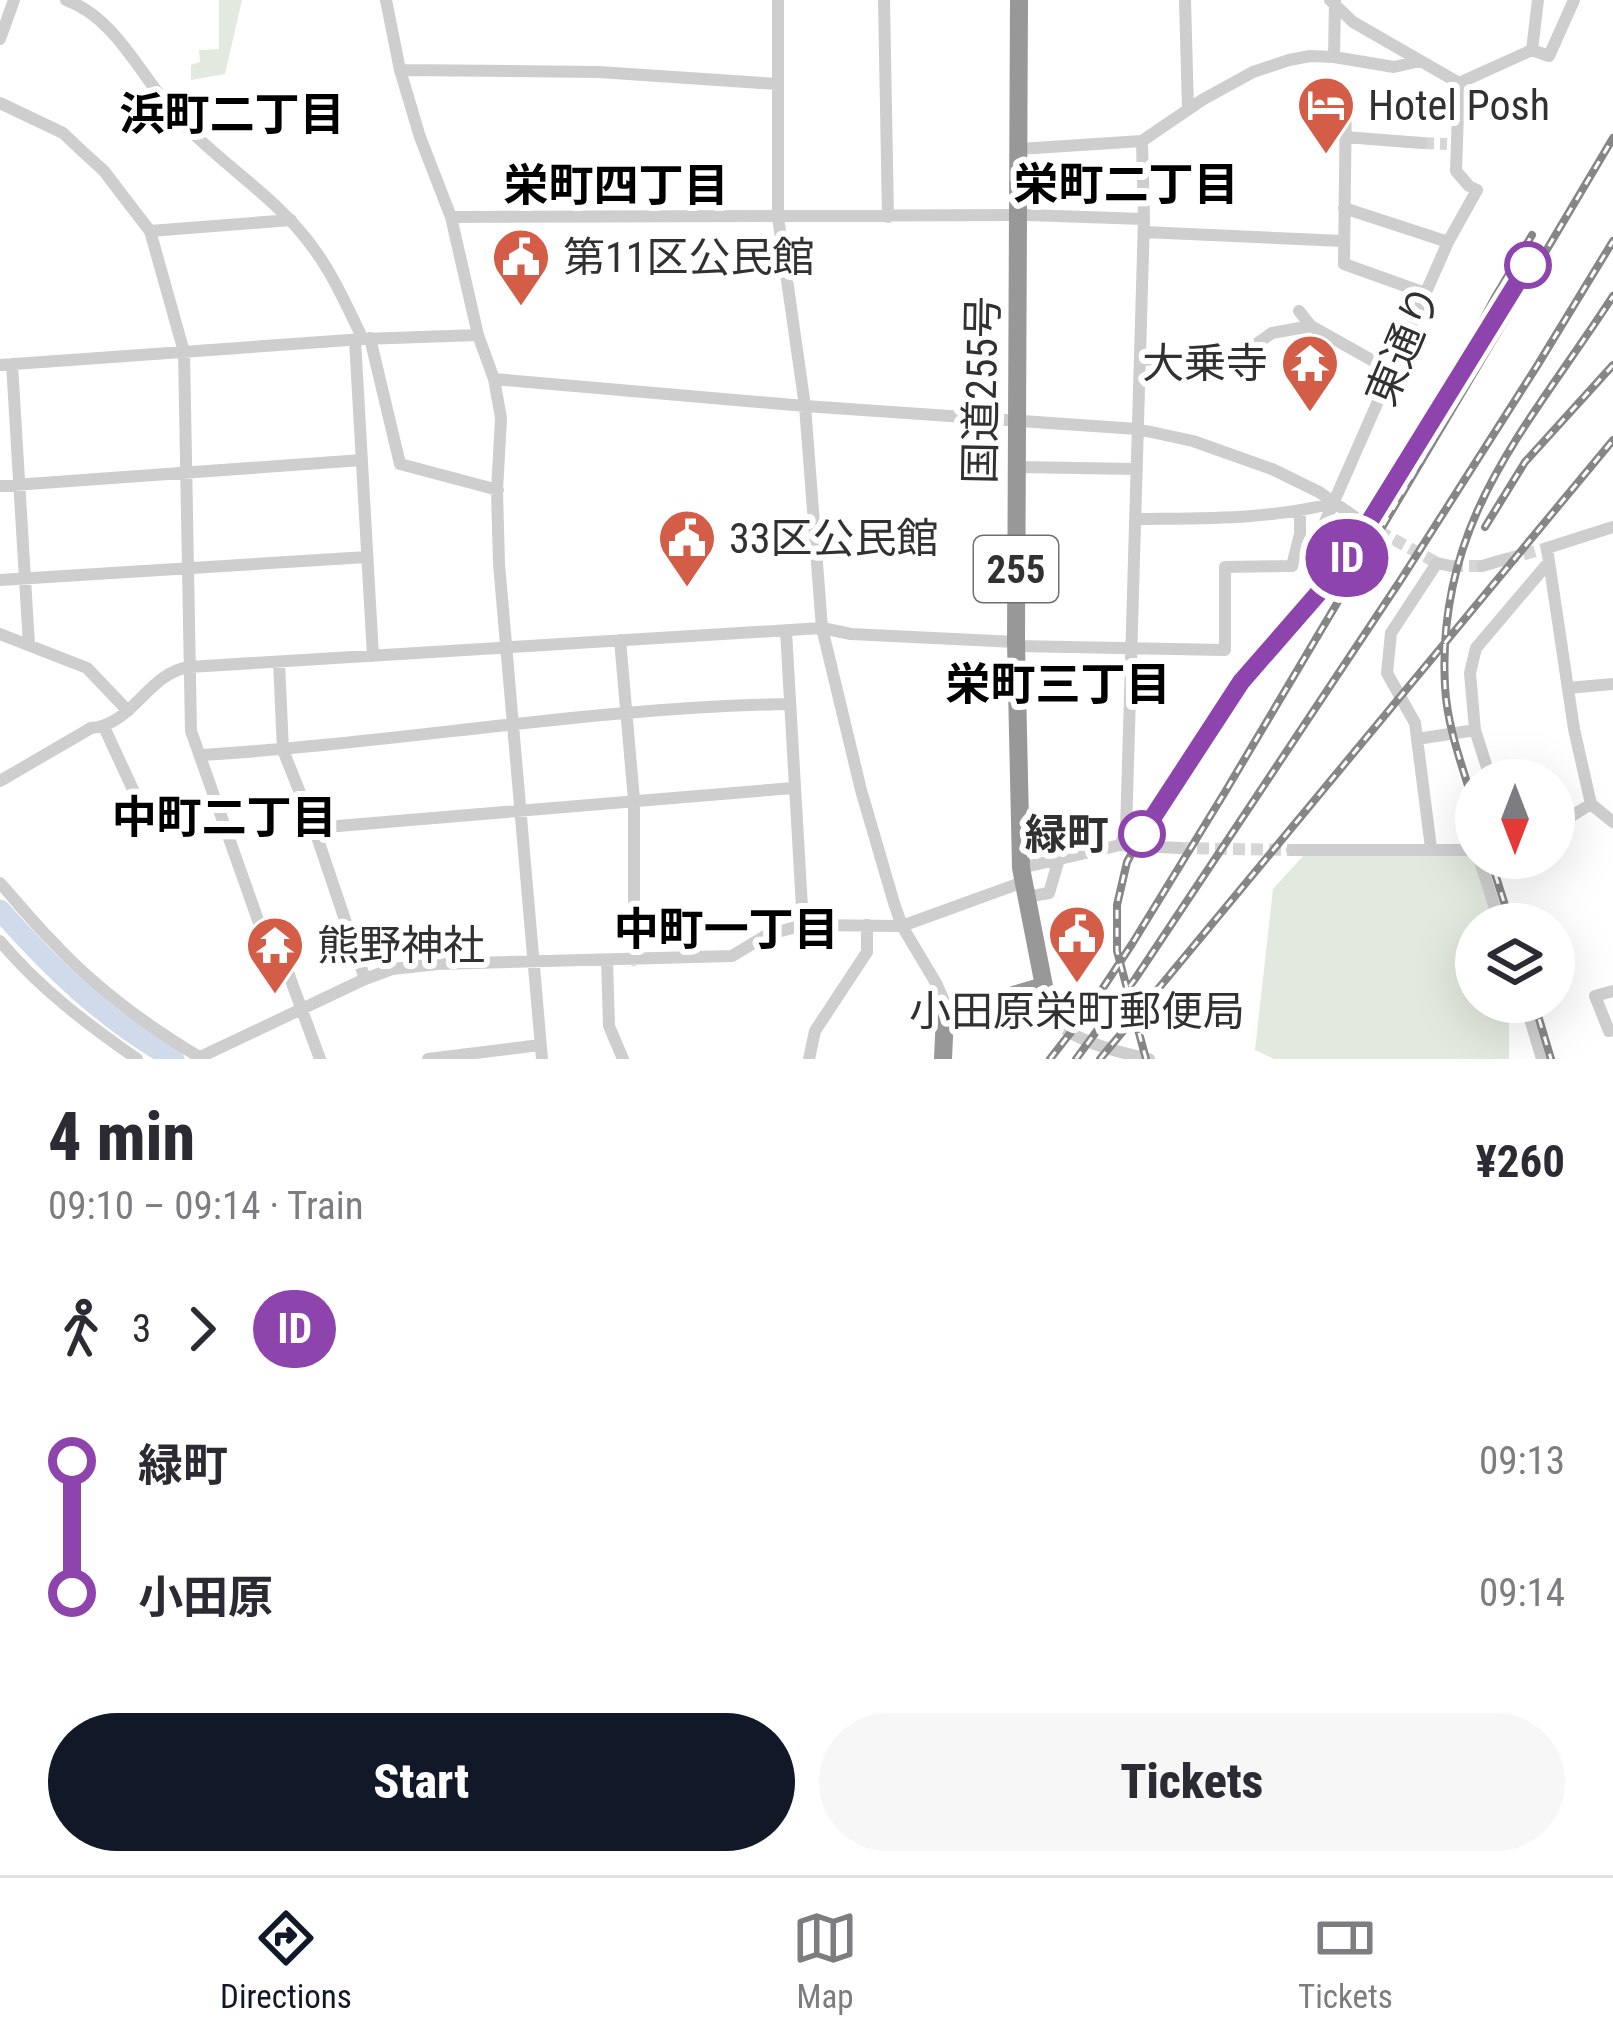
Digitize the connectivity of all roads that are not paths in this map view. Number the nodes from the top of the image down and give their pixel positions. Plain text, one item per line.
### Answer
1 (14, 0) edge
2 (66, 0) edge
3 (386, 0) edge
4 (778, 0) edge
5 (884, 0) edge
6 (1019, 0) edge
7 (1186, 0) edge
8 (1538, 0) edge
9 (1574, 0) edge
10 (1334, 2) edge
11 (0, 39) edge
12 (1532, 50) junction
13 (1334, 57) junction
14 (1420, 62) junction
15 (400, 70) junction
16 (1459, 83) junction
17 (777, 84) junction
18 (1346, 92) dead end
19 (0, 103) edge
20 (1188, 109) junction
21 (1345, 137) junction
22 (1142, 141) junction
23 (1422, 142) tunnel mouth
24 (1019, 149) junction
25 (1344, 208) junction
26 (1019, 214) junction
27 (778, 217) junction
28 (888, 217) junction
29 (451, 218) junction
30 (291, 220) junction
31 (1144, 225) junction
32 (150, 231) junction
33 (1342, 241) junction
34 (1448, 242) junction
35 (1425, 293) junction
36 (1299, 311) dead end
37 (1311, 326) junction
38 (478, 334) junction
39 (363, 339) junction
40 (184, 352) junction
41 (1140, 360) junction
42 (6, 365) edge
43 (1393, 372) junction
44 (494, 379) junction
45 (805, 406) junction
46 (1018, 420) junction
47 (1137, 429) junction
48 (362, 460) junction
49 (1017, 466) junction
50 (1136, 469) junction
51 (185, 473) junction
52 (19, 484) junction
53 (0, 485) edge
54 (497, 490) junction
55 (1333, 503) junction
56 (1300, 510) junction
57 (1136, 519) junction
58 (1362, 522) tunnel mouth
59 (1613, 527) edge
60 (1548, 555) junction
61 (367, 557) junction
62 (1507, 560) tunnel mouth
63 (1307, 563) dead end
64 (1444, 564) dead end
65 (1482, 566) tunnel mouth
66 (188, 567) junction
67 (26, 578) junction
68 (0, 580) edge
69 (822, 628) junction
70 (786, 631) junction
71 (0, 634) edge
72 (620, 640) junction
73 (1016, 644) junction
74 (29, 645) junction
75 (506, 648) junction
76 (1132, 650) junction
77 (373, 656) junction
78 (279, 662) junction
79 (189, 667) junction
80 (1613, 684) edge
81 (1568, 688) junction
82 (790, 704) junction
83 (128, 711) junction
84 (626, 715) junction
85 (511, 725) junction
86 (104, 727) junction
87 (1475, 730) junction
88 (1417, 739) junction
89 (283, 750) junction
90 (202, 755) junction
91 (1484, 759) edge
92 (0, 781) edge
93 (793, 788) junction
94 (634, 800) junction
95 (1592, 804) junction
96 (519, 811) junction
97 (1575, 814) edge
98 (147, 820) dead end
99 (1613, 822) edge
100 (314, 828) junction
101 (1120, 845) junction
102 (1179, 848) tunnel mouth
103 (1431, 848) junction
104 (1292, 850) tunnel mouth
105 (1455, 850) edge
106 (1059, 859) junction
107 (1024, 882) junction
108 (0, 883) edge
109 (802, 925) junction
110 (867, 925) junction
111 (902, 926) junction
112 (3, 951) edge
113 (607, 959) junction
114 (634, 960) junction
115 (532, 962) junction
116 (365, 979) junction
117 (1044, 986) junction
118 (1613, 991) edge
119 (301, 1011) junction
120 (945, 1016) junction
121 (1531, 1023) edge
122 (1613, 1030) edge
123 (541, 1052) edge
124 (1124, 1056) edge
125 (137, 1059) edge
126 (199, 1059) edge
127 (320, 1059) edge
128 (428, 1059) edge
129 (623, 1059) edge
130 (809, 1059) edge
131 (943, 1059) edge
132 (1149, 1059) edge
133 (1542, 1059) edge

1 - 11 street
2 - 30 street
3 - 15 street
4 - 17 street
5 - 28 street
6 - 24 highway, 255
7 - 20 street
8 - 12 street
9 - 12 street
10 - 13 street
10 - 14 street
12 - 16 street
13 - 14 street
13 - 20 street
14 - 16 street
15 - 17 street
15 - 29 street
16 - 34 street, 東通り
17 - 27 street
18 - 21 street
19 - 32 street
20 - 22 street
21 - 23 street
21 - 25 street
22 - 24 street
22 - 31 street
24 - 26 highway, 国道255号 / 255
25 - 33 street
25 - 34 street
26 - 28 street
26 - 31 street
26 - 46 highway, 国道255号 / 255
27 - 28 street
27 - 29 street
27 - 45 street
29 - 38 street
30 - 32 street
30 - 39 street
31 - 33 street
31 - 41 street
32 - 40 street
33 - 35 street
34 - 35 street, 東通り
35 - 43 street, 東通り
36 - 37 street
37 - 41 street
37 - 43 street
38 - 39 street
38 - 44 street
39 - 40 street
39 - 48 street
39 - 54 street
40 - 42 street
40 - 51 street
41 - 47 street
42 - 52 street
43 - 55 street, 東通り
44 - 45 street
44 - 54 street
45 - 46 street
45 - 69 street
46 - 47 street
46 - 49 highway, 国道255号 / 255
47 - 50 street
47 - 55 street
48 - 51 street
48 - 61 street
49 - 50 street
49 - 73 highway, 国道255号 / 255
50 - 57 street
51 - 52 street
51 - 66 street
52 - 53 street
52 - 67 street
54 - 75 street
55 - 56 street
55 - 58 street
55 - 63 street, 東通り
56 - 57 street
56 - 76 street
57 - 76 street
59 - 60 street
60 - 81 street
60 - 87 street
61 - 66 street
61 - 77 street
62 - 65 street
64 - 88 street
66 - 67 street
66 - 79 street
67 - 68 street
67 - 74 street
69 - 70 street
69 - 73 street
69 - 111 street
70 - 72 street
70 - 82 street
71 - 74 street
72 - 75 street
72 - 84 street
73 - 76 street
73 - 107 highway, 国道255号 / 255
74 - 83 street
75 - 77 street
75 - 85 street
76 - 101 street
77 - 78 street
78 - 79 street
78 - 89 street
79 - 83 street
79 - 90 street
80 - 81 street
81 - 95 street
82 - 84 street
82 - 93 street
83 - 86 street
84 - 85 street
84 - 94 street
85 - 89 street
85 - 96 street
86 - 92 street
86 - 98 street
87 - 88 street
87 - 91 street
88 - 103 street
89 - 90 street
89 - 100 street
90 - 119 street
93 - 94 street
93 - 109 street
94 - 96 street
94 - 114 street
95 - 97 street
95 - 99 street
96 - 100 street
96 - 115 street
100 - 116 street
101 - 102 street
101 - 106 street
103 - 104 street
103 - 105 street
106 - 107 street
106 - 107 street
107 - 111 street
107 - 117 highway, 国道255号 / 255
108 - 126 street
109 - 110 street
109 - 114 street
110 - 111 street
110 - 130 street
111 - 120 street
112 - 125 street
113 - 114 street
113 - 115 street
113 - 129 street
115 - 116 street
115 - 123 street
116 - 119 street
117 - 120 highway
117 - 124 street
118 - 122 street
119 - 126 street
119 - 127 street
120 - 131 highway
121 - 133 street
123 - 128 street
124 - 132 street

